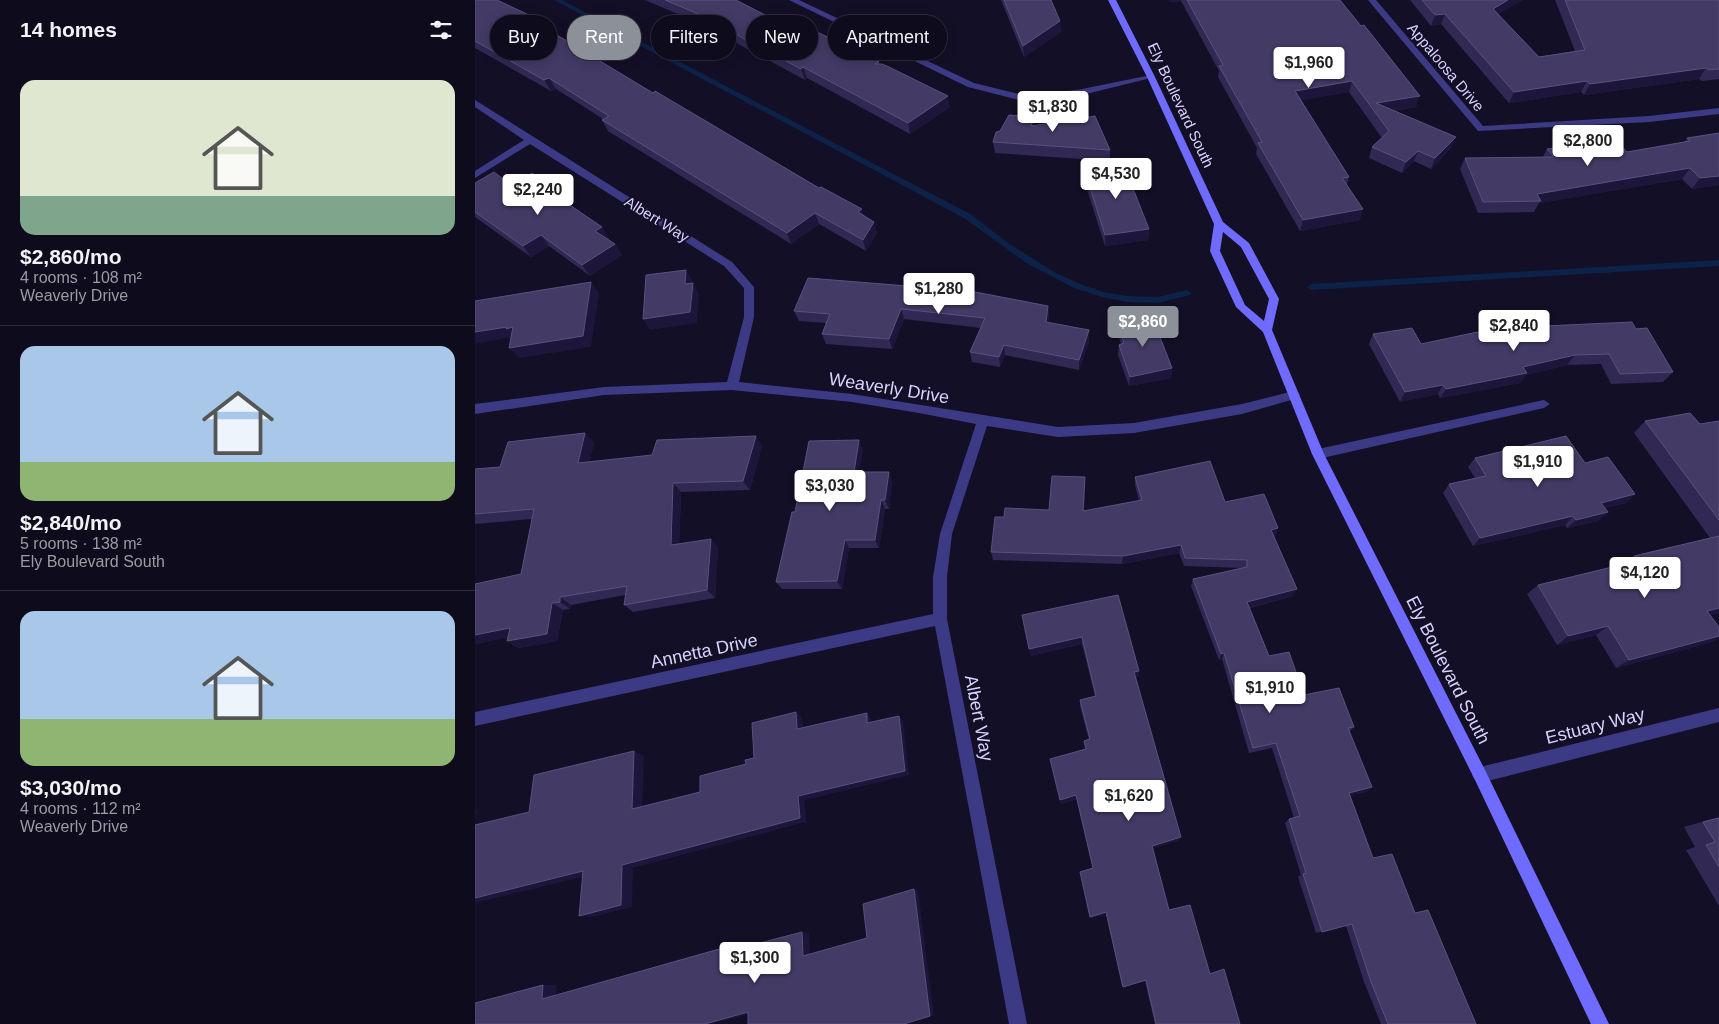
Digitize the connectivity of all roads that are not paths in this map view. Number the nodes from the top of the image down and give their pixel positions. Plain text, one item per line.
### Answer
1 (793, 0) edge
2 (1112, 0) edge
3 (1372, 0) edge
4 (1151, 77) junction
5 (475, 103) edge
6 (1719, 111) edge
7 (530, 140) junction
8 (475, 175) edge
9 (1219, 224) junction
10 (1267, 330) junction
11 (732, 386) junction
12 (1294, 395) junction
13 (1543, 404) dead end
14 (475, 409) edge
15 (983, 421) junction
16 (1318, 454) junction
17 (940, 619) junction
18 (1719, 715) edge
19 (475, 719) edge
20 (1480, 775) junction
21 (1018, 1024) edge
22 (1600, 1024) edge

1 - 4 street
2 - 4 main road, Ely Boulevard South
3 - 6 street, Appaloosa Drive
4 - 9 main road, Ely Boulevard South
5 - 7 street, Albert Way
7 - 8 street
7 - 11 street, Albert Way
9 - 10 main road, Ely Boulevard South
9 - 10 main road, Ely Boulevard South
10 - 12 main road, Ely Boulevard South
11 - 14 street, Weaverly Drive
11 - 15 street, Weaverly Drive
12 - 15 street, Weaverly Drive
12 - 16 main road, Ely Boulevard South
13 - 16 street
15 - 17 street, Albert Way
16 - 20 main road, Ely Boulevard South
17 - 19 street, Annetta Drive
17 - 21 street, Albert Way
18 - 20 street, Estuary Way
20 - 22 main road, Ely Boulevard South

